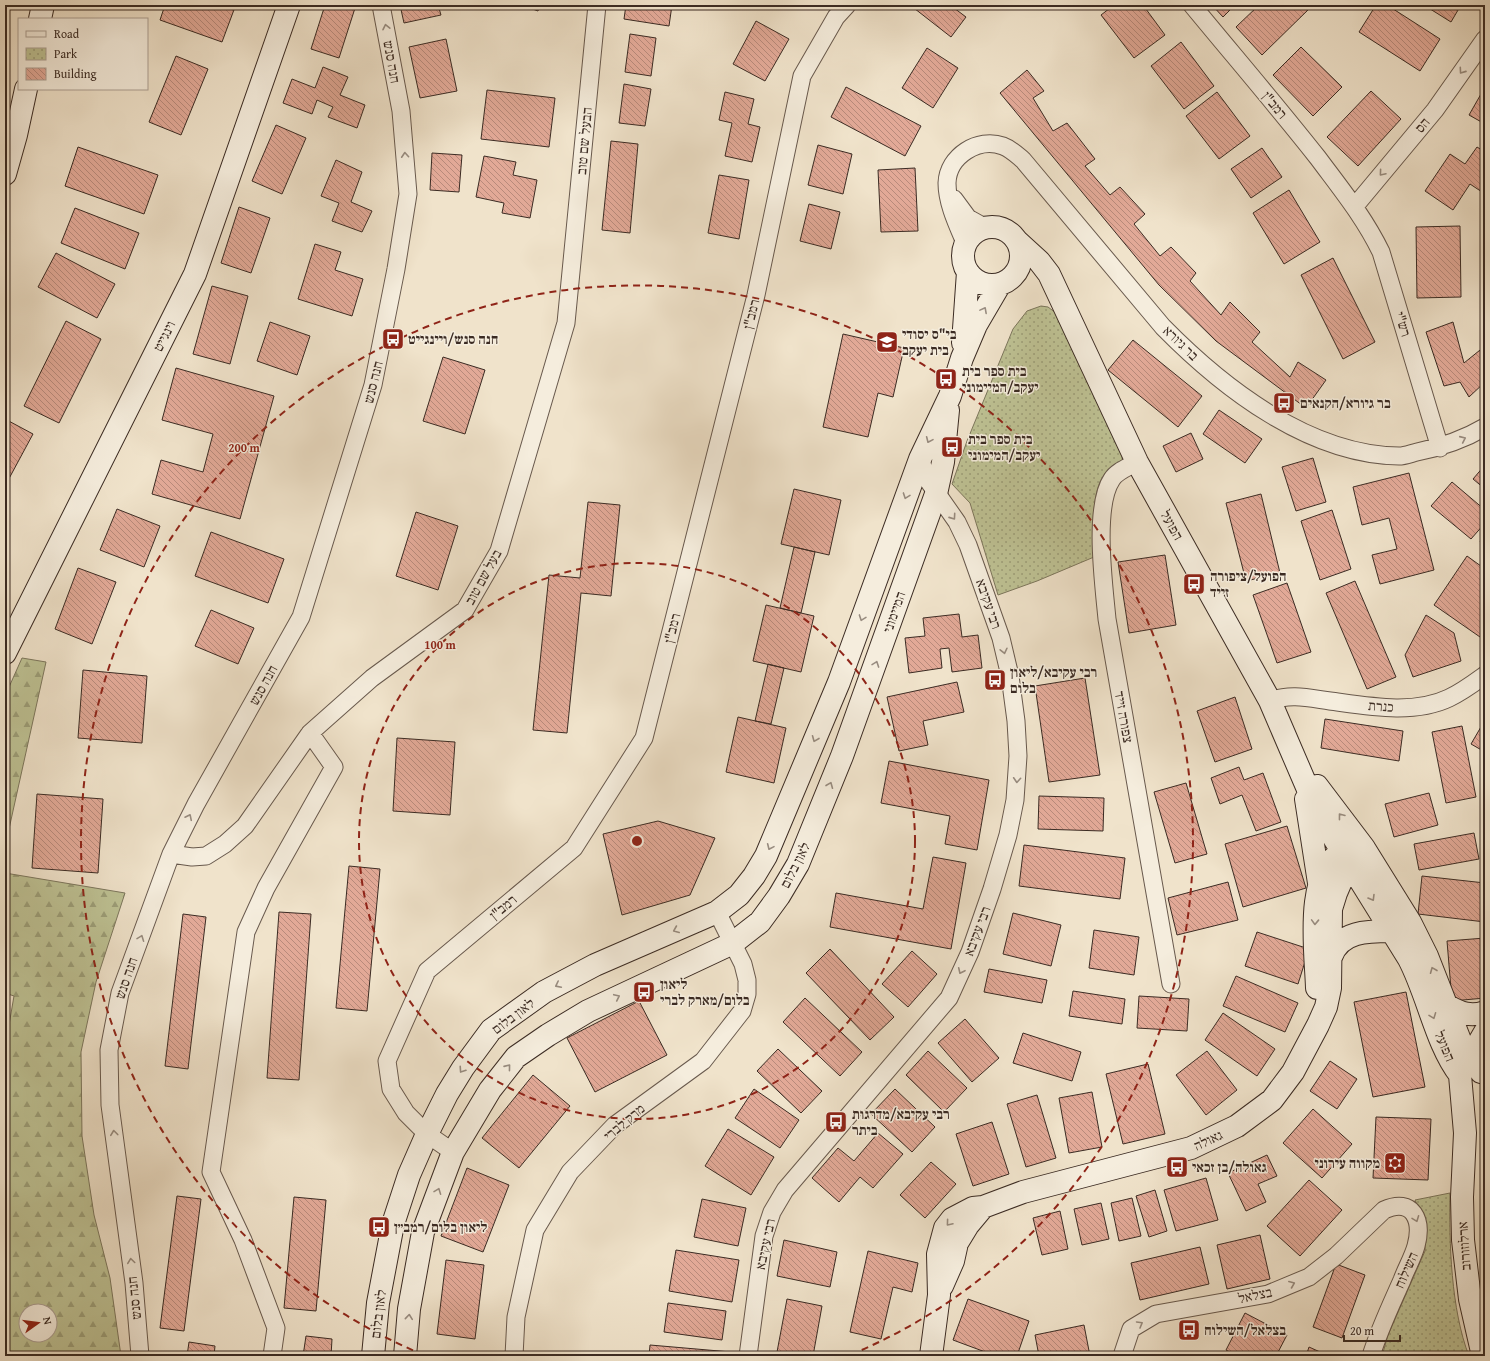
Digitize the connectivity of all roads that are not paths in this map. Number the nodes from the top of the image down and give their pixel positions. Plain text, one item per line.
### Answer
1 (43, 5) edge
2 (289, 5) edge
3 (381, 5) edge
4 (597, 5) edge
5 (847, 5) edge
6 (1192, 5) edge
7 (40, 18) edge
8 (1485, 39) edge
9 (26, 90) edge
10 (5, 174) edge
11 (947, 182) junction
12 (1355, 206) junction
13 (986, 228) junction
14 (1016, 240) junction
15 (966, 245) junction
16 (968, 272) junction
17 (572, 277) joint
18 (1005, 282) junction
19 (1057, 290) junction
20 (962, 358) junction
21 (950, 396) junction
22 (1485, 427) edge
23 (1440, 448) junction
24 (920, 459) junction
25 (1138, 462) junction
26 (936, 494) junction
27 (5, 653) edge
28 (1485, 675) edge
29 (1270, 701) junction
30 (310, 733) junction
31 (1294, 756) junction
32 (1302, 777) junction
33 (786, 811) joint
34 (816, 822) joint
35 (1364, 848) junction
36 (171, 854) junction
37 (1347, 859) junction
38 (1319, 883) junction
39 (717, 912) junction
40 (1391, 931) junction
41 (733, 944) junction
42 (1331, 957) junction
43 (1170, 984) dead end
44 (1448, 1006) junction
45 (1485, 1012) edge
46 (1318, 1026) junction
47 (1485, 1032) edge
48 (1476, 1069) edge
49 (427, 1134) junction
50 (453, 1152) junction
51 (1384, 1210) joint
52 (1484, 1352) edge
53 (140, 1356) edge
54 (272, 1356) edge
55 (373, 1356) edge
56 (405, 1356) edge
57 (514, 1356) edge
58 (748, 1356) edge
59 (930, 1356) edge
60 (1122, 1356) edge
61 (1371, 1356) edge

1 - 7 street
2 - 27 street, וינגייט
36 -> 3 street, חנה סנש
4 - 17 street, הבעל שם טוב
5 - 49 street, רמב"ן
6 - 12 street, רמב"ן
8 -> 12 street, הס
9 - 10 street
11 - 13 street
11 - 15 street, בר גיורא
11 - 23 street, בר גיורא
12 - 23 street, רש"י
13 - 14 street
13 - 15 street
14 - 18 street
14 - 19 street, הפועל
15 - 16 street
16 - 18 street
16 - 20 street, המיימוני
17 - 30 street, בעל שם טוב
18 - 19 street
20 -> 18 street, המיימוני
19 - 25 street, הפועל
20 - 21 street, המיימוני
21 -> 24 street, המיימוני
21 - 26 street, המיימוני
23 -> 22 street, בר גיורא
24 - 26 street, רבי עקיבא
24 -> 33 street, המיימוני
25 - 29 street, הפועל
25 - 43 street, צפורה זייד
34 -> 26 street, המיימוני
26 -> 58 street, רבי עקיבא
28 - 29 street, כנרת
29 - 31 street, הפועל
30 - 36 street, בעל שם טוב
30 - 54 street
31 - 32 street, הפועל
35 -> 31 street, הפועל
32 - 37 street, הפועל
32 - 38 street
33 -> 39 street, לאון בלום
34 - 41 street, לאון בלום
35 - 37 street
44 -> 35 street, הפועל
53 -> 36 street, חנה סנש
37 - 38 street
37 -> 40 street, הפועל
37 - 42 street, גאולה
38 -> 46 street
39 - 41 street, מרק לברי
39 -> 49 street, לאון בלום
40 - 42 street
40 -> 48 street, הפועל
50 -> 41 street, לאון בלום
41 - 57 street, מרק לברי
42 - 46 street, גאולה
44 - 45 street
44 - 48 street, הפועל
46 - 59 street, גאולה
47 - 48 street, ארלוזורוב
48 - 52 street, ארלוזורוב
49 - 50 street, רמב"ן
49 - 55 street, לאון בלום
56 -> 50 street, לאון בלום
60 -> 51 street, בצלאל
51 -> 61 street, השילוח

